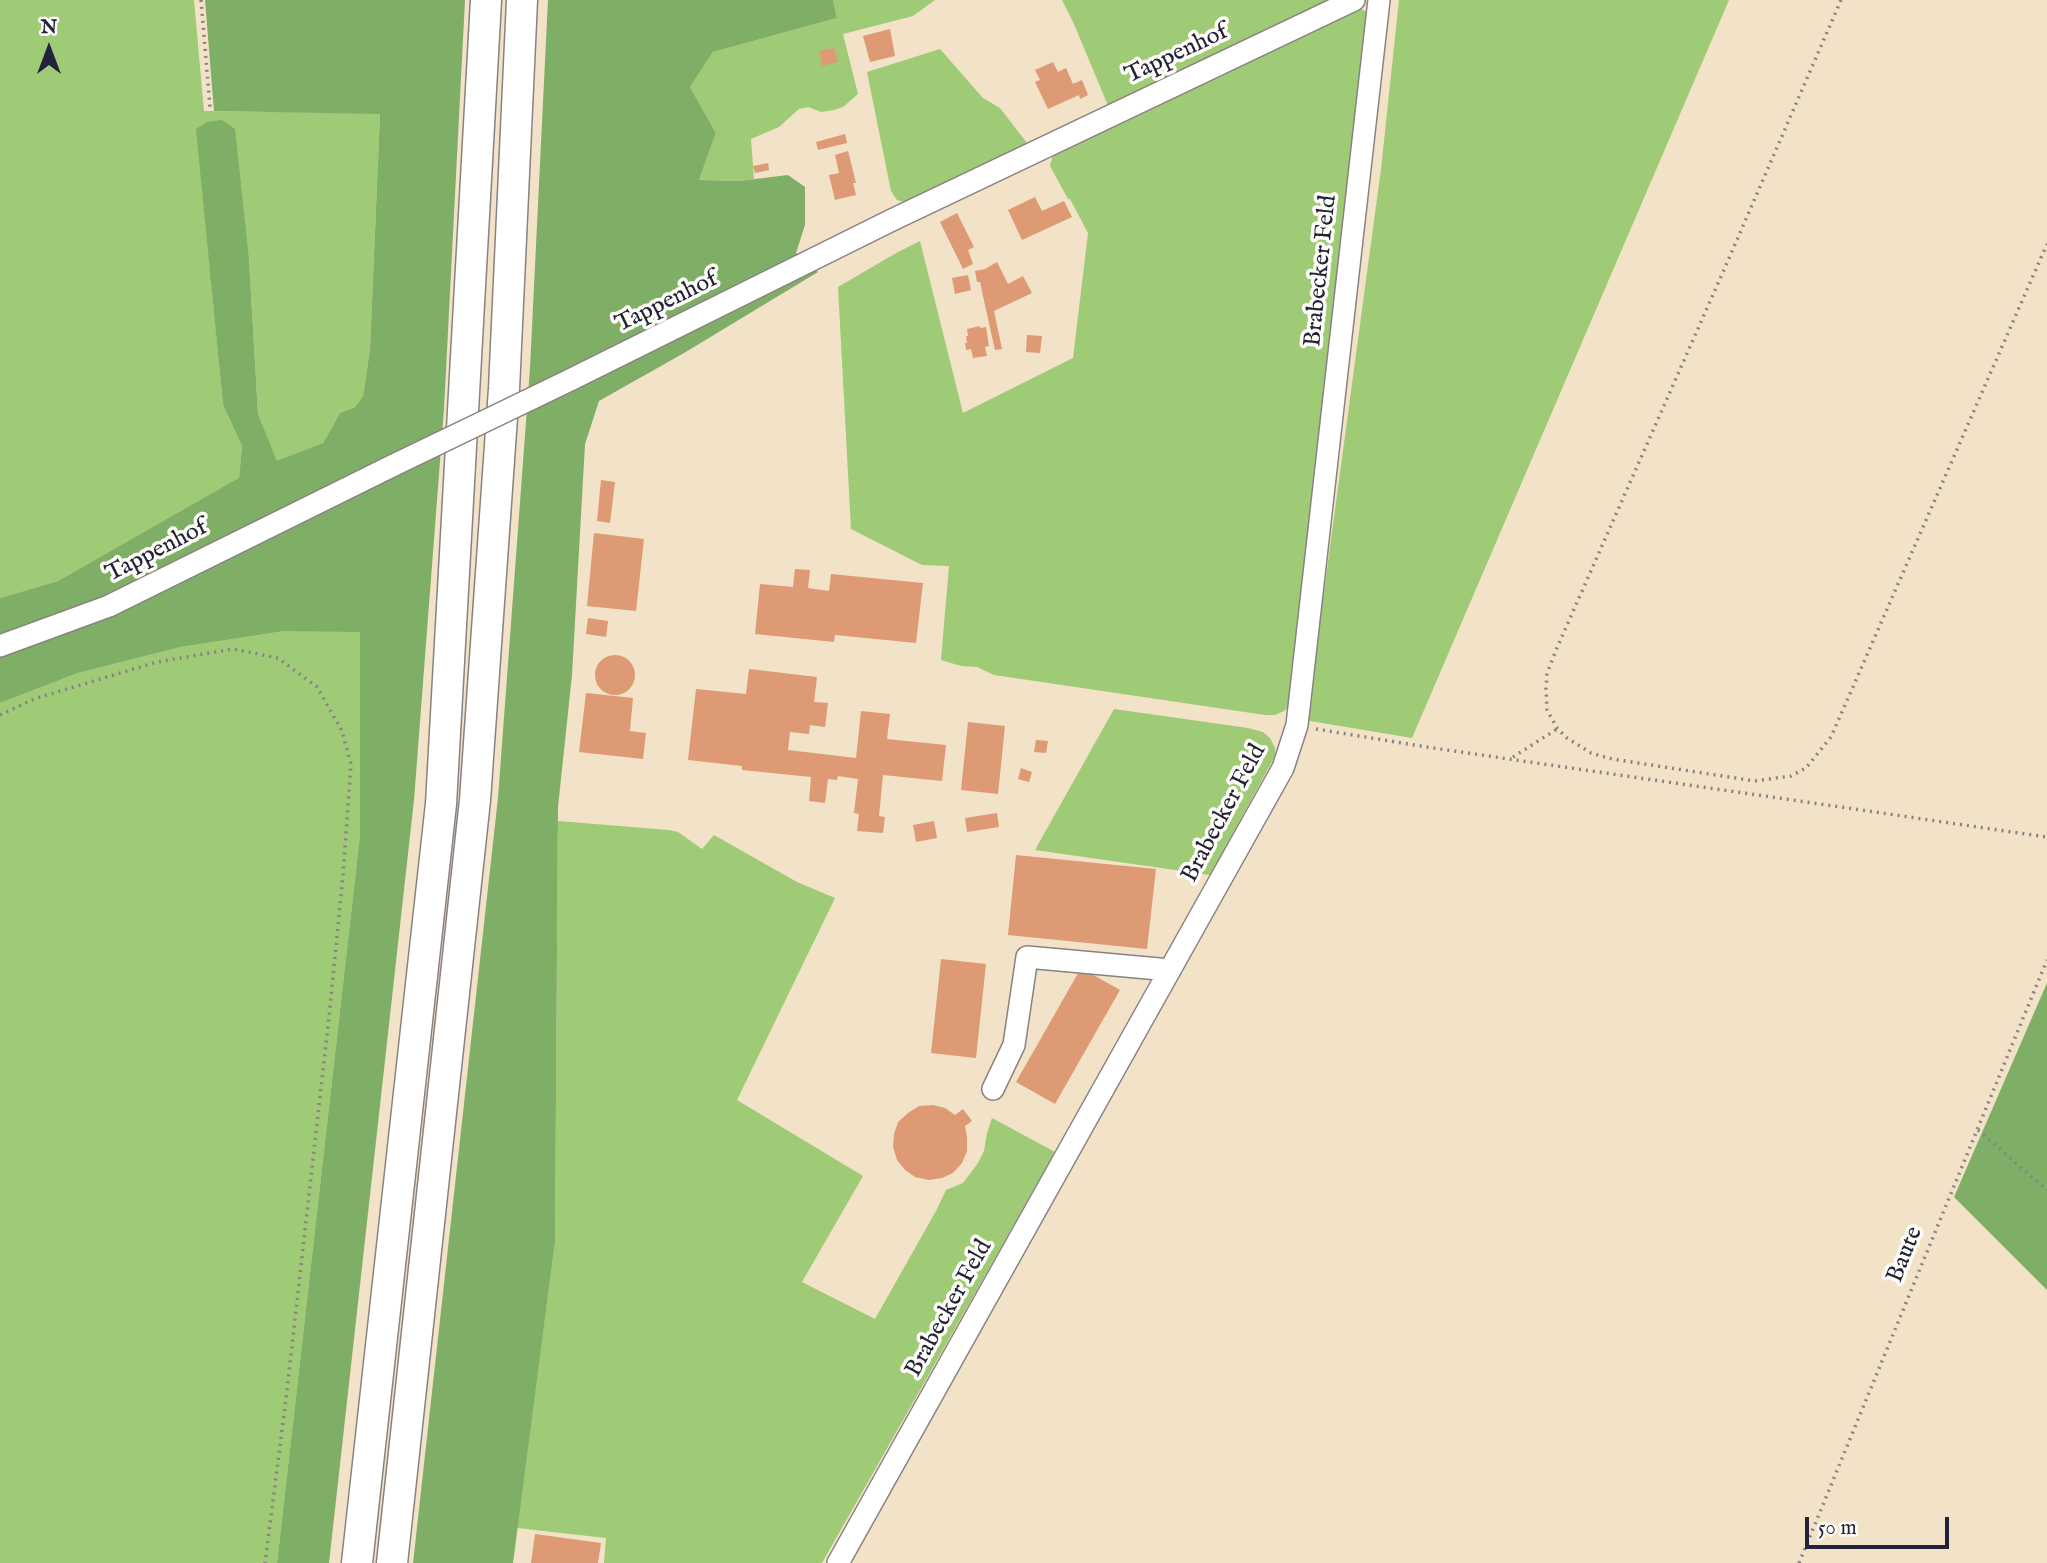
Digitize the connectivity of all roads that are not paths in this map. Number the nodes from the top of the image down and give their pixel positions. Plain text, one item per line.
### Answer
1 (486, 0) edge
2 (522, 0) edge
3 (1354, 0) edge
4 (1379, 0) edge
5 (0, 646) edge
6 (1170, 970) junction
7 (993, 1089) dead end
8 (357, 1563) edge
9 (392, 1563) edge
10 (838, 1563) edge

1 - 8 highway
2 - 9 highway
3 - 5 street, Tappenhof, bridge
4 - 6 street, Brabecker Feld
6 - 7 street
6 - 10 street, Brabecker Feld

